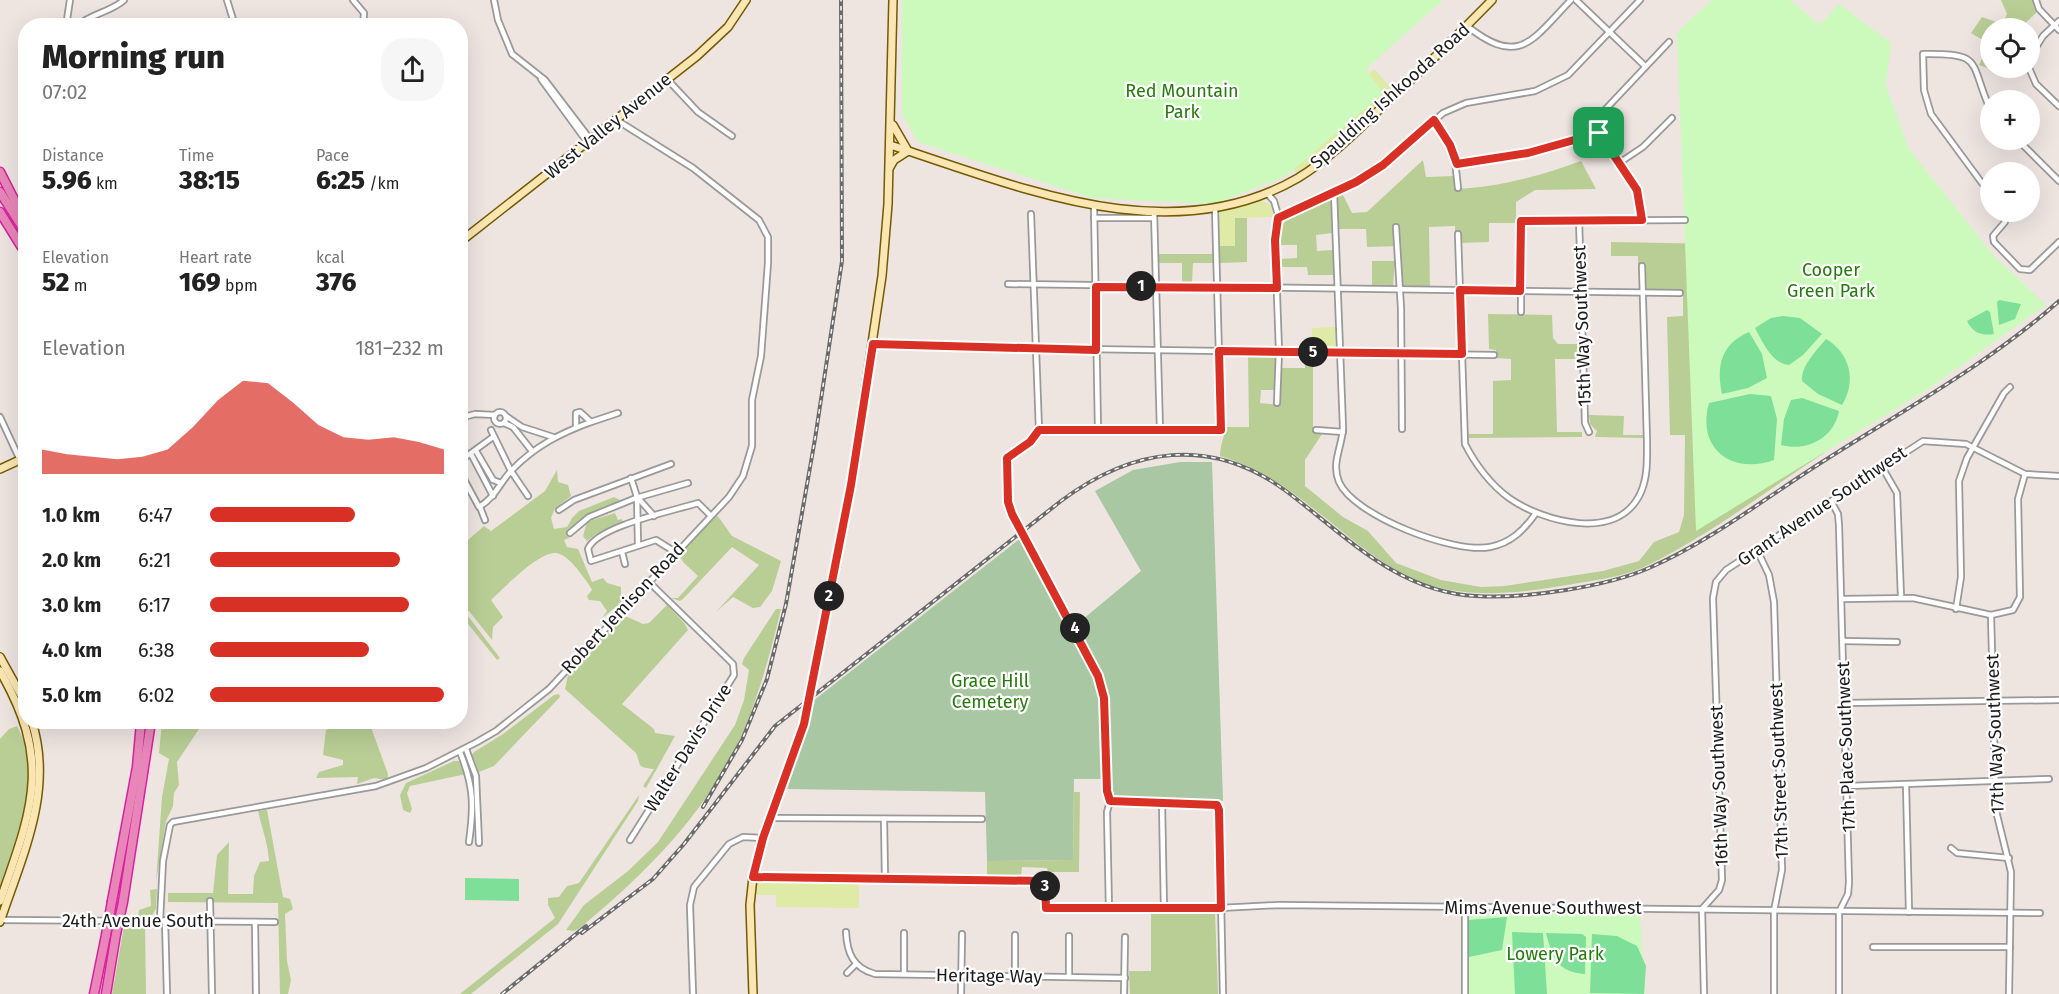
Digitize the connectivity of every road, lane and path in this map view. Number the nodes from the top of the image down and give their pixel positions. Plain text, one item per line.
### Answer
1 (70, 0) edge
2 (124, 0) edge
3 (227, 0) edge
4 (353, 0) edge
5 (494, 0) edge
6 (746, 0) edge
7 (893, 0) edge
8 (1492, 0) edge
9 (1570, 0) edge
10 (1576, 0) edge
11 (1640, 0) edge
12 (2036, 0) edge
13 (67, 18) edge
14 (87, 18) edge
15 (233, 18) edge
16 (364, 18) edge
17 (2059, 21) edge
18 (1467, 26) junction
19 (2057, 28) edge
20 (1609, 32) junction
21 (2040, 41) edge
22 (1669, 42) dead end
23 (1645, 66) junction
24 (666, 78) junction
25 (2033, 78) edge
26 (1984, 90) edge
27 (2059, 106) edge
28 (1672, 118) dead end
29 (614, 119) junction
30 (891, 120) junction
31 (1434, 120) junction
32 (1599, 133) junction
33 (732, 136) dead end
34 (589, 141) junction
35 (890, 145) junction
36 (2028, 150) edge
37 (908, 151) junction
38 (1619, 163) junction
39 (1457, 164) junction
40 (889, 169) junction
41 (0, 172) edge
42 (1980, 180) edge
43 (2059, 181) edge
44 (1458, 188) dead end
45 (0, 192) edge
46 (1267, 193) junction
47 (1334, 193) junction
48 (1095, 205) junction
49 (18, 207) edge
50 (1215, 208) junction
51 (0, 212) edge
52 (1031, 214) dead end
53 (1154, 214) junction
54 (1094, 218) junction
55 (1278, 218) junction
56 (1579, 219) junction
57 (18, 220) edge
58 (1642, 220) junction
59 (1685, 220) dead end
60 (0, 222) edge
61 (2006, 222) edge
62 (1396, 227) dead end
63 (1458, 234) dead end
64 (468, 236) edge
65 (18, 241) edge
66 (2059, 242) edge
67 (18, 250) edge
68 (1642, 266) dead end
69 (1008, 284) dead end
70 (1035, 284) junction
71 (1156, 286) junction
72 (1096, 287) junction
73 (1217, 287) junction
74 (1277, 288) junction
75 (1338, 289) junction
76 (1398, 290) junction
77 (1460, 290) junction
78 (1520, 291) junction
79 (1581, 291) junction
80 (1642, 292) junction
81 (1680, 293) dead end
82 (1521, 312) dead end
83 (873, 344) junction
84 (1037, 348) junction
85 (1096, 350) junction
86 (1158, 350) junction
87 (1219, 351) junction
88 (1279, 351) junction
89 (1340, 352) junction
90 (1400, 353) junction
91 (1462, 354) junction
92 (1494, 355) dead end
93 (2010, 387) dead end
94 (1277, 403) dead end
95 (618, 413) dead end
96 (495, 415) junction
97 (468, 416) edge
98 (506, 416) junction
99 (0, 417) edge
100 (591, 422) junction
101 (504, 423) junction
102 (576, 427) junction
103 (1402, 429) dead end
104 (491, 430) dead end
105 (1039, 430) junction
106 (1098, 430) junction
107 (1160, 430) junction
108 (1316, 430) dead end
109 (1343, 432) junction
110 (1589, 432) dead end
111 (493, 437) junction
112 (553, 437) junction
113 (1973, 448) junction
114 (18, 449) edge
115 (532, 451) junction
116 (473, 452) junction
117 (468, 455) edge
118 (18, 460) edge
119 (671, 464) dead end
120 (1882, 467) junction
121 (0, 469) edge
122 (511, 471) junction
123 (2025, 474) junction
124 (2059, 476) edge
125 (631, 478) junction
126 (501, 483) junction
127 (688, 483) dead end
128 (468, 486) edge
129 (493, 496) junction
130 (528, 496) dead end
131 (637, 497) junction
132 (1831, 501) junction
133 (480, 507) junction
134 (559, 510) dead end
135 (1536, 513) junction
136 (710, 515) junction
137 (654, 516) junction
138 (485, 520) dead end
139 (639, 522) junction
140 (570, 533) dead end
141 (638, 545) junction
142 (1757, 550) junction
143 (622, 552) junction
144 (675, 552) junction
145 (625, 564) dead end
146 (648, 581) junction
147 (1900, 597) junction
148 (1842, 599) junction
149 (1713, 607) joint
150 (1956, 609) junction
151 (1991, 615) junction
152 (1843, 641) junction
153 (1897, 642) dead end
154 (0, 657) edge
155 (0, 671) edge
156 (18, 690) edge
157 (2059, 700) edge
158 (1993, 702) junction
159 (1845, 703) junction
160 (18, 706) edge
161 (27, 729) edge
162 (34, 729) edge
163 (140, 729) edge
164 (150, 729) edge
165 (466, 749) junction
166 (460, 752) junction
167 (2049, 779) dead end
168 (1995, 780) junction
169 (1906, 784) junction
170 (1847, 786) junction
171 (1110, 801) junction
172 (1162, 803) junction
173 (772, 818) junction
174 (885, 819) junction
175 (982, 819) dead end
176 (763, 838) junction
177 (630, 840) dead end
178 (469, 842) dead end
179 (479, 843) dead end
180 (1951, 848) dead end
181 (2009, 858) junction
182 (753, 877) junction
183 (885, 878) junction
184 (210, 901) dead end
185 (0, 902) edge
186 (1465, 907) junction
187 (1221, 908) junction
188 (1702, 909) junction
189 (1109, 910) junction
190 (1164, 910) junction
191 (1774, 911) junction
192 (1839, 912) junction
193 (1909, 912) junction
194 (2011, 913) junction
195 (2040, 913) dead end
196 (0, 920) edge
197 (163, 920) junction
198 (211, 921) junction
199 (255, 922) junction
200 (275, 922) dead end
201 (846, 932) dead end
202 (904, 933) dead end
203 (962, 934) dead end
204 (1015, 934) dead end
205 (1069, 936) dead end
206 (1125, 936) dead end
207 (1873, 947) dead end
208 (2010, 947) junction
209 (856, 964) junction
210 (846, 973) dead end
211 (904, 974) junction
212 (961, 975) junction
213 (1015, 976) junction
214 (1069, 977) junction
215 (1125, 978) junction
216 (94, 994) edge
217 (106, 994) edge
218 (167, 994) edge
219 (212, 994) edge
220 (256, 994) edge
221 (693, 994) edge
222 (753, 994) edge
223 (961, 994) edge
224 (1124, 994) edge
225 (1223, 994) edge
226 (1465, 994) edge
227 (1704, 994) edge
228 (1774, 994) edge
229 (1839, 994) edge
230 (2009, 994) edge

1 - 13 street
2 - 14 street
3 - 15 street
4 - 16 street
5 - 34 street
6 - 24 main road, West Valley Avenue
7 - 30 main road
8 - 18 main road, Spaulding Ishkooda Road
9 - 18 street
10 - 20 street
11 - 20 street
12 - 19 street
17 - 19 street
18 - 46 main road, Spaulding Ishkooda Road
19 - 21 street
20 - 23 street
20 - 31 street
22 - 23 street
23 - 32 street
24 - 29 main road, West Valley Avenue
24 - 33 street
25 - 27 street
26 - 42 street
28 - 38 street
29 - 34 main road, West Valley Avenue
29 - 136 street, Robert Jemison Road
30 - 35 main road
30 - 37 main road
31 - 39 street
31 - 47 street
32 - 38 street
32 - 39 street
34 - 64 main road, West Valley Avenue
35 - 37 main road
35 - 40 main road
36 - 43 street
37 - 40 main road
37 - 48 main road
38 - 58 street
39 - 44 street
40 - 83 main road
41 - 49 highway
45 - 57 highway
46 - 50 main road, Spaulding Ishkooda Road
46 - 55 street
47 - 55 street
47 - 75 street
48 - 53 main road, Spaulding Ishkooda Road
48 - 54 street
50 - 53 main road, Spaulding Ishkooda Road
50 - 73 street
51 - 65 highway
52 - 70 street
53 - 54 street
53 - 71 street
54 - 72 street
55 - 74 street
56 - 58 street
56 - 78 street
56 - 79 street, 15th Way Southwest
58 - 59 street
60 - 67 highway
61 - 66 street
62 - 76 street
63 - 77 street
68 - 80 street
69 - 70 street
70 - 72 street
70 - 84 street
71 - 72 street
71 - 73 street
71 - 86 street
72 - 85 street
73 - 74 street
73 - 87 street
74 - 75 street
74 - 88 street
75 - 76 street
75 - 89 street
76 - 77 street
76 - 90 street
77 - 78 street
77 - 91 street
78 - 79 street
78 - 82 street
79 - 80 street
79 - 110 street, 15th Way Southwest
80 - 81 street
80 - 135 street
83 - 84 street
83 - 173 main road
84 - 85 street
84 - 105 street
85 - 86 street
85 - 106 street
86 - 87 street
86 - 107 street
87 - 88 street
87 - 107 street
88 - 89 street
88 - 94 street
89 - 90 street
89 - 109 street
90 - 91 street
90 - 103 street
91 - 92 street
91 - 135 street
93 - 113 street
95 - 100 street
96 - 97 street
96 - 98 street
96 - 101 street
98 - 101 street
98 - 112 street
99 - 114 street
100 - 102 street
100 - 102 street
101 - 115 street
102 - 112 street
104 - 111 street
105 - 106 street
105 - 171 street
106 - 107 street
108 - 109 street
109 - 135 street
111 - 116 street
111 - 122 street
112 - 115 street
113 - 120 street, Grant Avenue Southwest
113 - 123 street, Grant Avenue Southwest
113 - 150 street
115 - 122 street
116 - 117 street
116 - 126 street
116 - 129 street
118 - 121 main road
119 - 125 street
120 - 132 street, Grant Avenue Southwest
120 - 147 street
122 - 126 street
122 - 130 street
123 - 124 street, Grant Avenue Southwest
123 - 151 street
125 - 131 street
125 - 134 street
126 - 129 street
127 - 131 street
128 - 133 street
129 - 133 street
131 - 137 street
131 - 139 street
131 - 140 street
132 - 142 street, Grant Avenue Southwest
132 - 148 street, 17th Place Southwest
133 - 138 street
136 - 137 street
136 - 144 street, Robert Jemison Road
137 - 139 street
139 - 141 street
139 - 143 street, Robert Jemison Road
141 - 143 street, Robert Jemison Road
141 - 144 street
142 - 149 street, Grant Avenue Southwest
142 - 191 street, 17th Street Southwest
143 - 145 street, Robert Jemison Road
144 - 146 street, Robert Jemison Road
146 - 165 street, Robert Jemison Road
146 - 177 street, Walter Davis Drive
147 - 148 street
147 - 150 street
148 - 152 street, 17th Place Southwest
149 - 188 street, 16th Way Southwest
150 - 151 street
151 - 158 street, 17th Way Southwest
152 - 153 street
152 - 159 street, 17th Place Southwest
154 - 156 main road
155 - 160 main road
157 - 158 street
158 - 159 street
158 - 168 street, 17th Way Southwest
159 - 170 street, 17th Place Southwest
161 - 185 main road
162 - 196 main road
163 - 216 highway, bridge
164 - 217 highway, bridge
165 - 166 street, Robert Jemison Road
165 - 179 street
166 - 178 street
166 - 197 street, Robert Jemison Road
167 - 168 street
168 - 169 street
168 - 181 street, 17th Way Southwest
169 - 170 street
169 - 193 street
170 - 192 street, 17th Place Southwest
171 - 172 street
171 - 189 street
172 - 187 street
172 - 190 street
173 - 174 street
173 - 176 main road
174 - 175 street
174 - 183 street
176 - 182 main road
176 - 221 street
180 - 181 street
181 - 194 street, 17th Way Southwest
182 - 183 street
182 - 222 main road
183 - 189 street, Mims Avenue Southwest
184 - 198 street
186 - 187 street, Mims Avenue Southwest
186 - 188 street, Mims Avenue Southwest
186 - 226 street
187 - 190 street, Mims Avenue Southwest
187 - 225 street
188 - 191 street, Mims Avenue Southwest
188 - 227 street
189 - 190 street, Mims Avenue Southwest
191 - 192 street, Mims Avenue Southwest
191 - 228 street, 17th Street Southwest
192 - 193 street, Mims Avenue Southwest
192 - 229 street, 17th Place Southwest
193 - 194 street, Mims Avenue Southwest
194 - 195 street, Mims Avenue Southwest
194 - 208 street, 17th Way Southwest
196 - 197 street, 24th Avenue South
197 - 198 street, 24th Avenue South
197 - 218 street
198 - 199 street, 24th Avenue South
198 - 219 street
199 - 200 street, 24th Avenue South
199 - 220 street
201 - 209 street
202 - 211 street
203 - 212 street
204 - 213 street
205 - 214 street
206 - 215 street
207 - 208 street
208 - 230 street, 17th Way Southwest
209 - 210 street
209 - 211 street, Heritage Way
211 - 212 street, Heritage Way
212 - 213 street, Heritage Way
212 - 223 street
213 - 214 street, Heritage Way
214 - 215 street, Heritage Way
215 - 224 street

